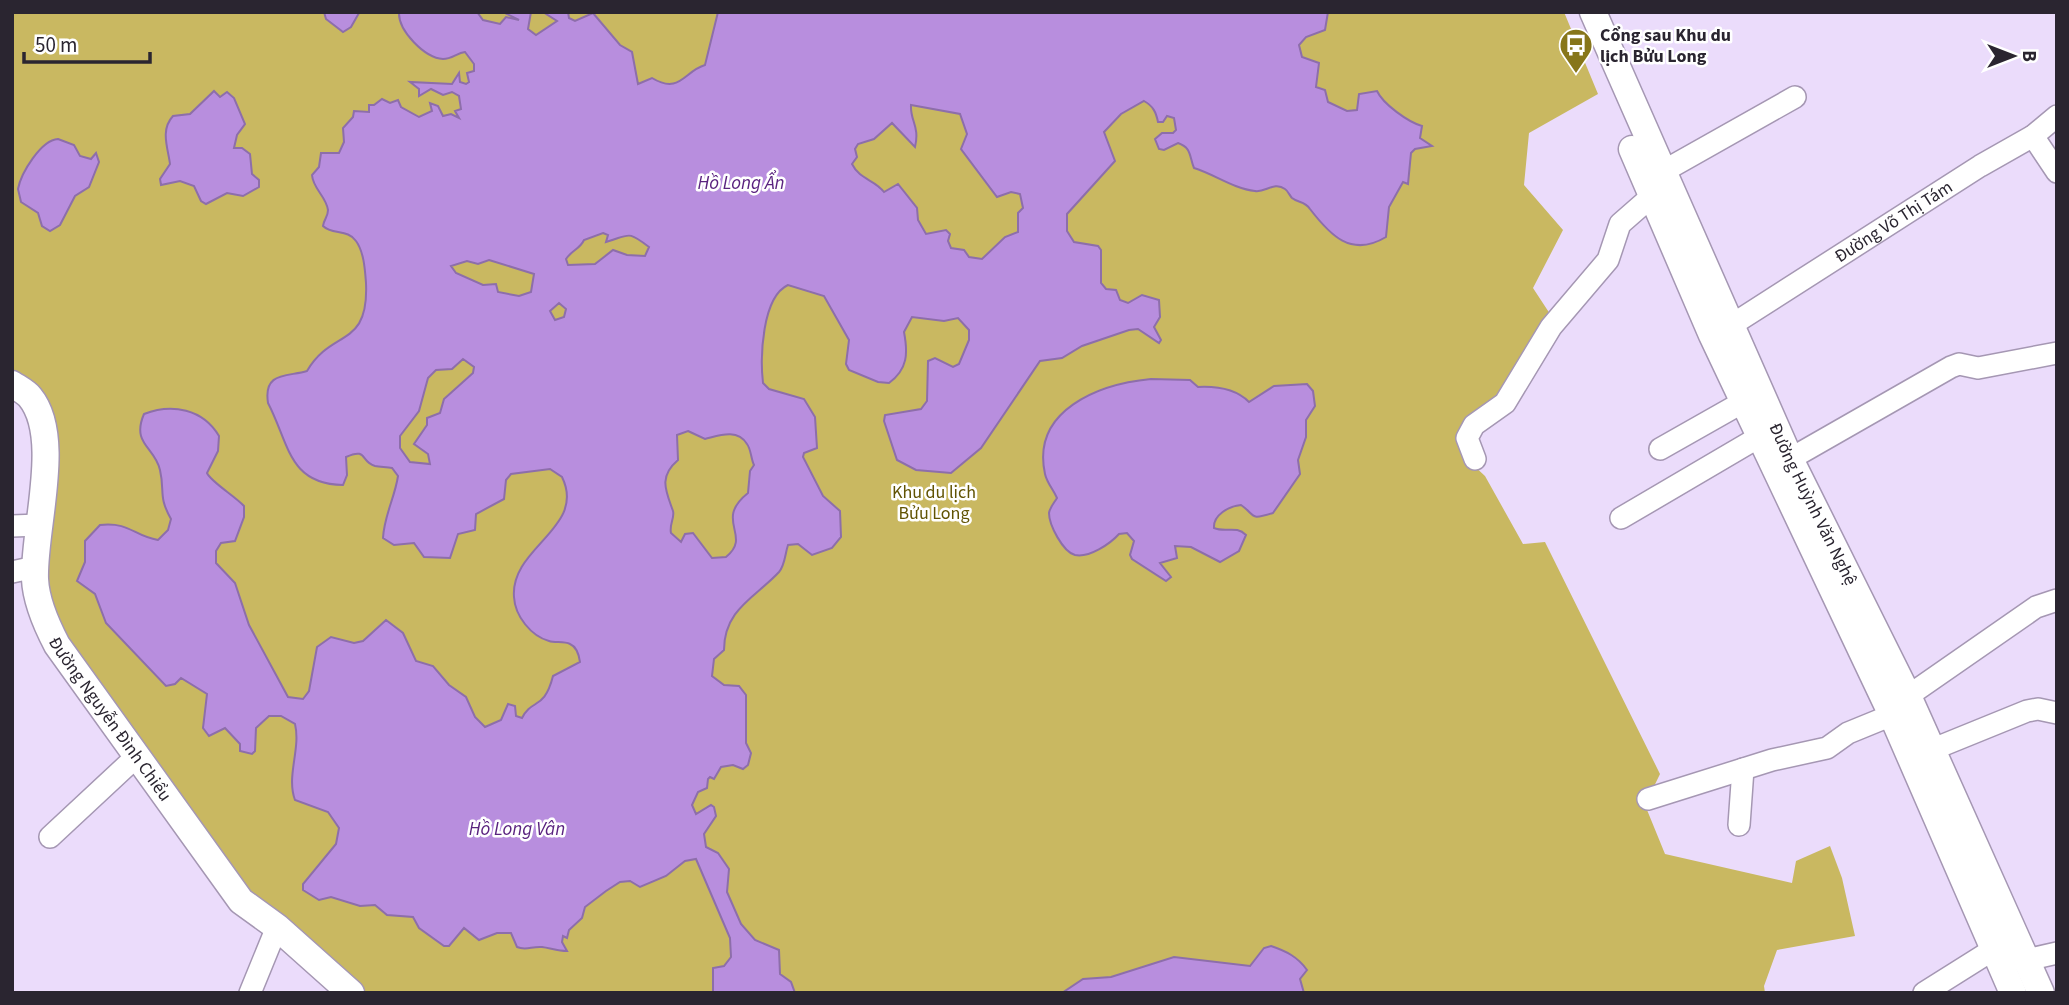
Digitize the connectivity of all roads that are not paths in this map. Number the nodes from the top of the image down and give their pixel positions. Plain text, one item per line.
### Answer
1 (1574, 12) edge
2 (1593, 12) edge
3 (1795, 97) dead end
4 (2057, 116) edge
5 (2032, 136) junction
6 (2057, 172) edge
7 (1657, 184) junction
8 (1721, 331) junction
9 (2057, 353) edge
10 (12, 384) edge
11 (1743, 402) junction
12 (1759, 437) junction
13 (1660, 449) dead end
14 (1475, 459) dead end
15 (1790, 459) junction
16 (1620, 518) dead end
17 (12, 526) edge
18 (39, 526) junction
19 (23, 569) edge
20 (2057, 600) edge
21 (1900, 705) junction
22 (2057, 713) edge
23 (1931, 750) junction
24 (138, 757) junction
25 (1743, 769) junction
26 (1648, 799) dead end
27 (1739, 825) dead end
28 (50, 837) dead end
29 (277, 927) junction
30 (1994, 949) junction
31 (2057, 953) edge
32 (2026, 960) junction
33 (336, 987) edge
34 (250, 993) edge
35 (1924, 993) edge
36 (2013, 993) edge
37 (2041, 993) edge

1 - 7 main road, Đường Huỳnh Văn Nghệ
2 - 7 main road, Đường Huỳnh Văn Nghệ
3 - 7 street
4 - 5 street, Đường Võ Thị Tám
5 - 6 street
5 - 8 street, Đường Võ Thị Tám
7 - 8 main road, Đường Huỳnh Văn Nghệ
7 - 14 street
8 - 11 main road, Đường Huỳnh Văn Nghệ
8 - 15 main road, Đường Huỳnh Văn Nghệ
9 - 15 street
10 - 18 main road, Đường Nguyễn Đình Chiểu
11 - 12 main road, Đường Huỳnh Văn Nghệ
11 - 13 street
12 - 16 street
12 - 21 main road, Đường Huỳnh Văn Nghệ
15 - 21 main road, Đường Huỳnh Văn Nghệ
17 - 18 street
18 - 19 main road, Đường Nguyễn Đình Chiểu
19 - 24 main road, Đường Nguyễn Đình Chiểu
20 - 21 street
21 - 23 main road, Đường Huỳnh Văn Nghệ
21 - 25 street
21 - 30 main road, Đường Huỳnh Văn Nghệ
22 - 23 street
23 - 32 main road, Đường Huỳnh Văn Nghệ
24 - 28 street
24 - 29 main road, Đường Nguyễn Đình Chiểu
25 - 26 street
25 - 27 street
29 - 33 main road, Đường Nguyễn Đình Chiểu
29 - 34 street
30 - 35 street
30 - 36 main road, Đường Huỳnh Văn Nghệ
31 - 32 street
32 - 37 main road, Đường Huỳnh Văn Nghệ

